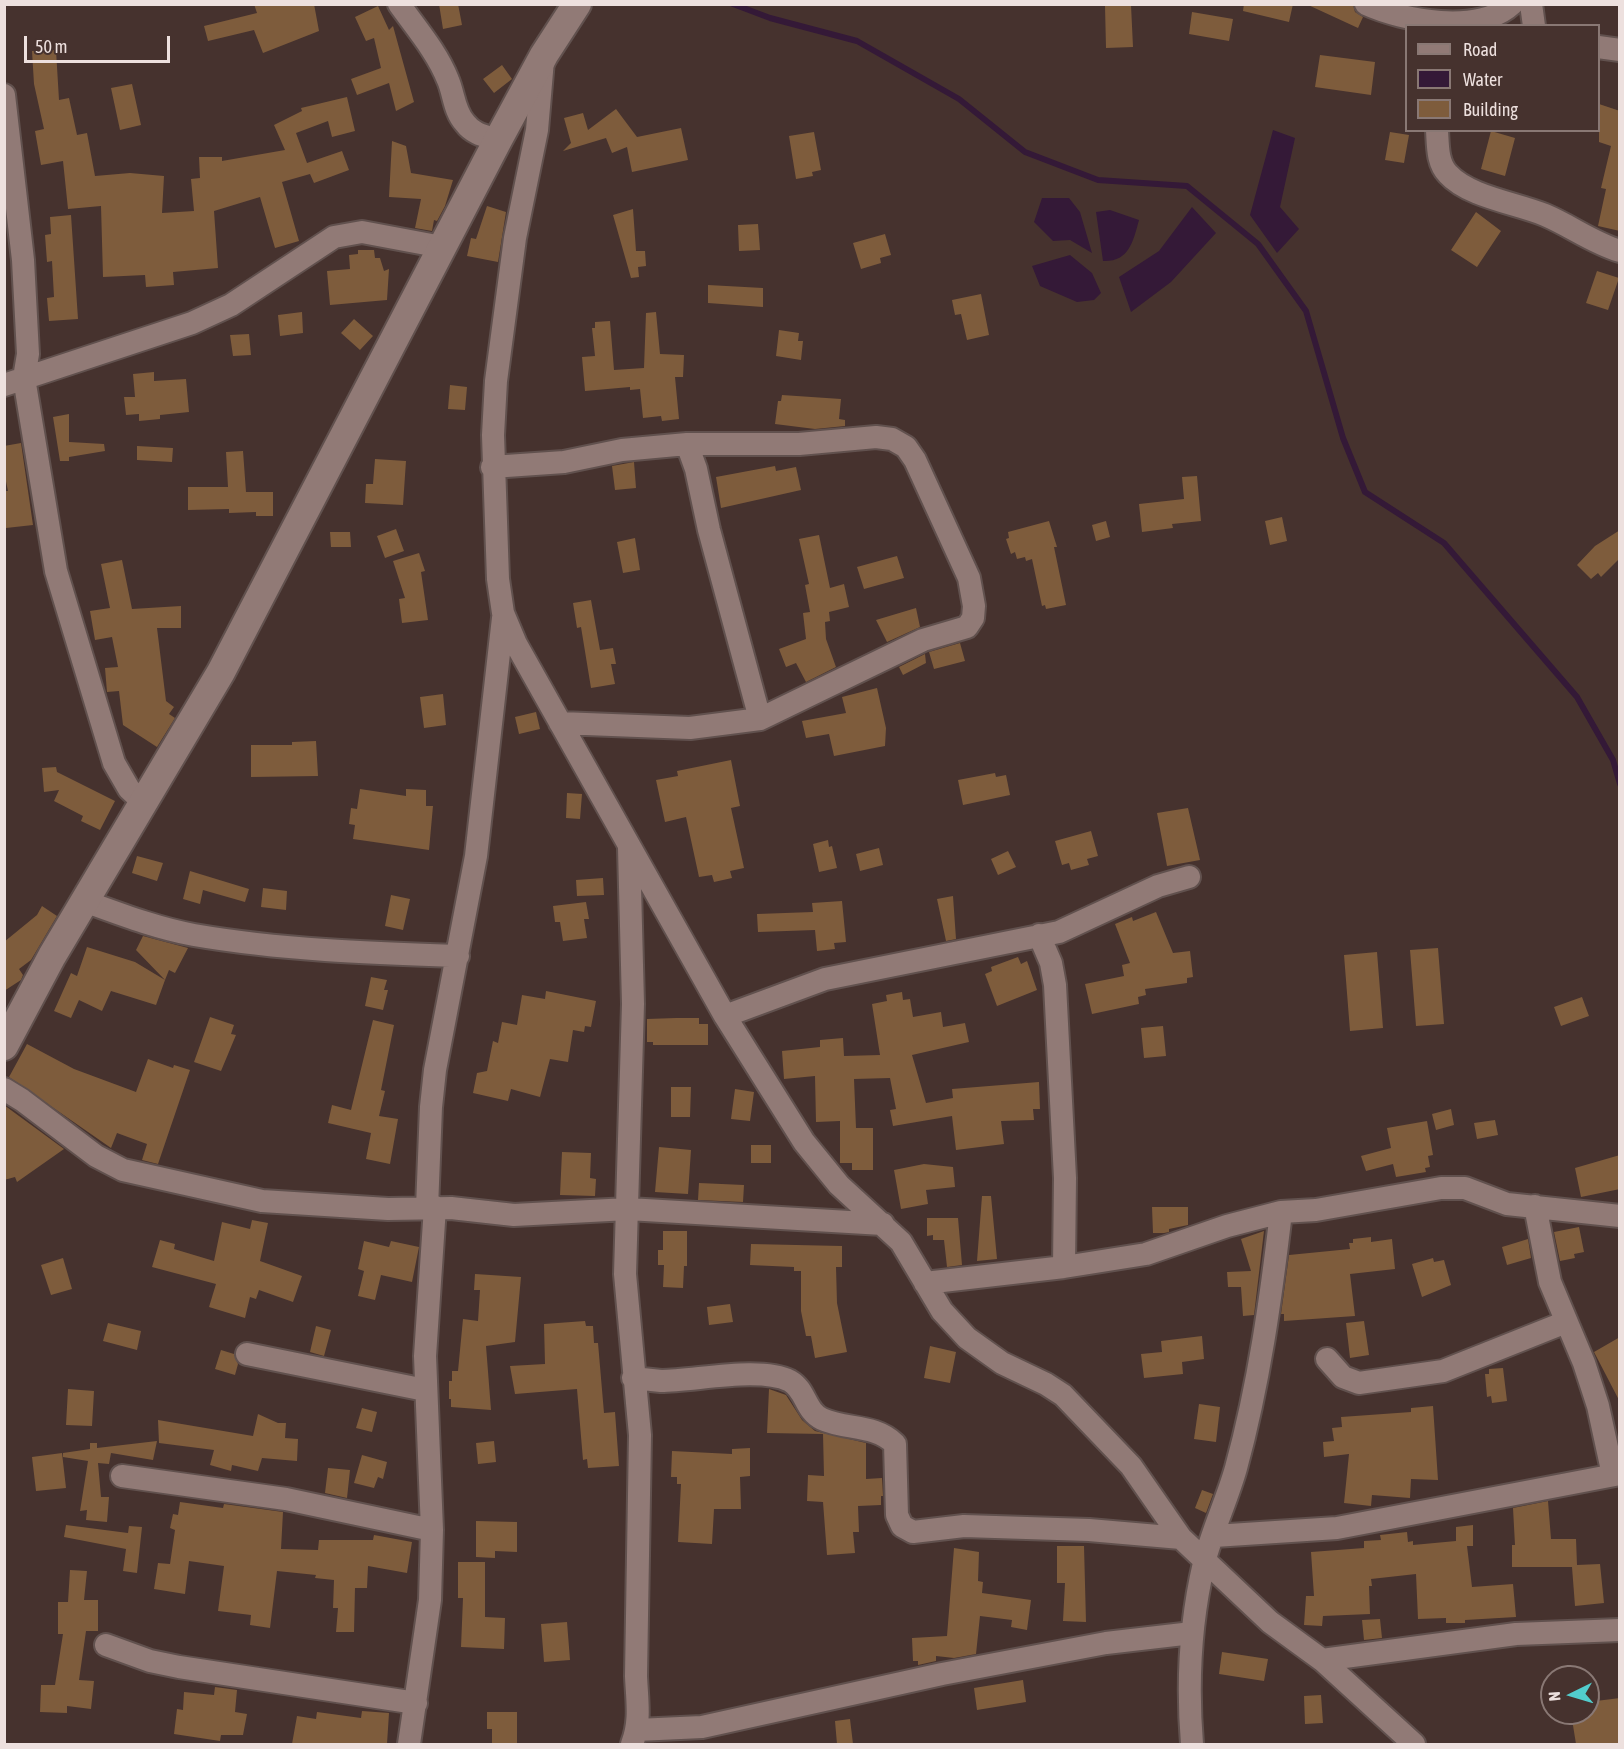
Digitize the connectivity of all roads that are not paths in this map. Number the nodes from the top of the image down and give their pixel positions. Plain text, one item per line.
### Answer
1 (399, 4) edge
2 (577, 4) edge
3 (1366, 4) edge
4 (1512, 4) edge
5 (1531, 4) edge
6 (1471, 23) edge
7 (1533, 24) edge
8 (1600, 47) edge
9 (1620, 50) edge
10 (544, 55) junction
11 (4, 95) edge
12 (1437, 132) edge
13 (498, 140) junction
14 (442, 247) junction
15 (1620, 251) edge
16 (14, 382) edge
17 (687, 444) junction
18 (492, 467) junction
19 (503, 613) junction
20 (760, 719) junction
21 (560, 723) junction
22 (143, 802) junction
23 (628, 844) junction
24 (1189, 877) dead end
25 (84, 901) junction
26 (1039, 935) junction
27 (458, 956) junction
28 (725, 1016) junction
29 (4, 1046) edge
30 (4, 1089) edge
31 (1535, 1206) junction
32 (431, 1208) junction
33 (628, 1209) junction
34 (1281, 1212) junction
35 (1620, 1216) edge
36 (883, 1224) junction
37 (1064, 1268) junction
38 (925, 1283) junction
39 (1566, 1322) junction
40 (247, 1354) dead end
41 (1327, 1359) dead end
42 (633, 1378) junction
43 (425, 1390) junction
44 (1616, 1475) edge
45 (122, 1476) dead end
46 (432, 1530) junction
47 (1214, 1536) junction
48 (1181, 1538) junction
49 (1205, 1561) junction
50 (1620, 1630) edge
51 (1192, 1633) junction
52 (106, 1645) dead end
53 (1322, 1660) junction
54 (416, 1703) junction
55 (634, 1737) edge
56 (409, 1744) edge
57 (1192, 1744) edge
58 (1414, 1744) edge

1 - 13 street
2 - 10 street
3 - 6 street
4 - 6 street
5 - 7 street
8 - 9 street
10 - 13 street
10 - 18 street
11 - 16 street
12 - 15 street
13 - 14 street
14 - 16 street
14 - 22 street
16 - 22 street
17 - 18 street
17 - 20 street
17 - 20 street
18 - 19 street
19 - 21 street
19 - 27 street
20 - 21 street
21 - 23 street
22 - 25 street
23 - 28 street
23 - 33 street
24 - 26 street
25 - 27 street
25 - 29 street
26 - 28 street
26 - 37 street
27 - 32 street
28 - 36 street
30 - 32 street
31 - 34 street
31 - 35 street
31 - 39 street
32 - 33 street
32 - 43 street
33 - 36 street
33 - 42 street
34 - 37 street
34 - 47 street
36 - 38 street
37 - 38 street
38 - 48 street
39 - 41 street
39 - 44 street
40 - 43 street
42 - 48 street
42 - 55 street
43 - 46 street
44 - 47 street
45 - 46 street
46 - 54 street
47 - 49 street
48 - 49 street
49 - 51 street
49 - 53 street
50 - 53 street
51 - 55 street
51 - 57 street
52 - 54 street
53 - 58 street
54 - 56 street

